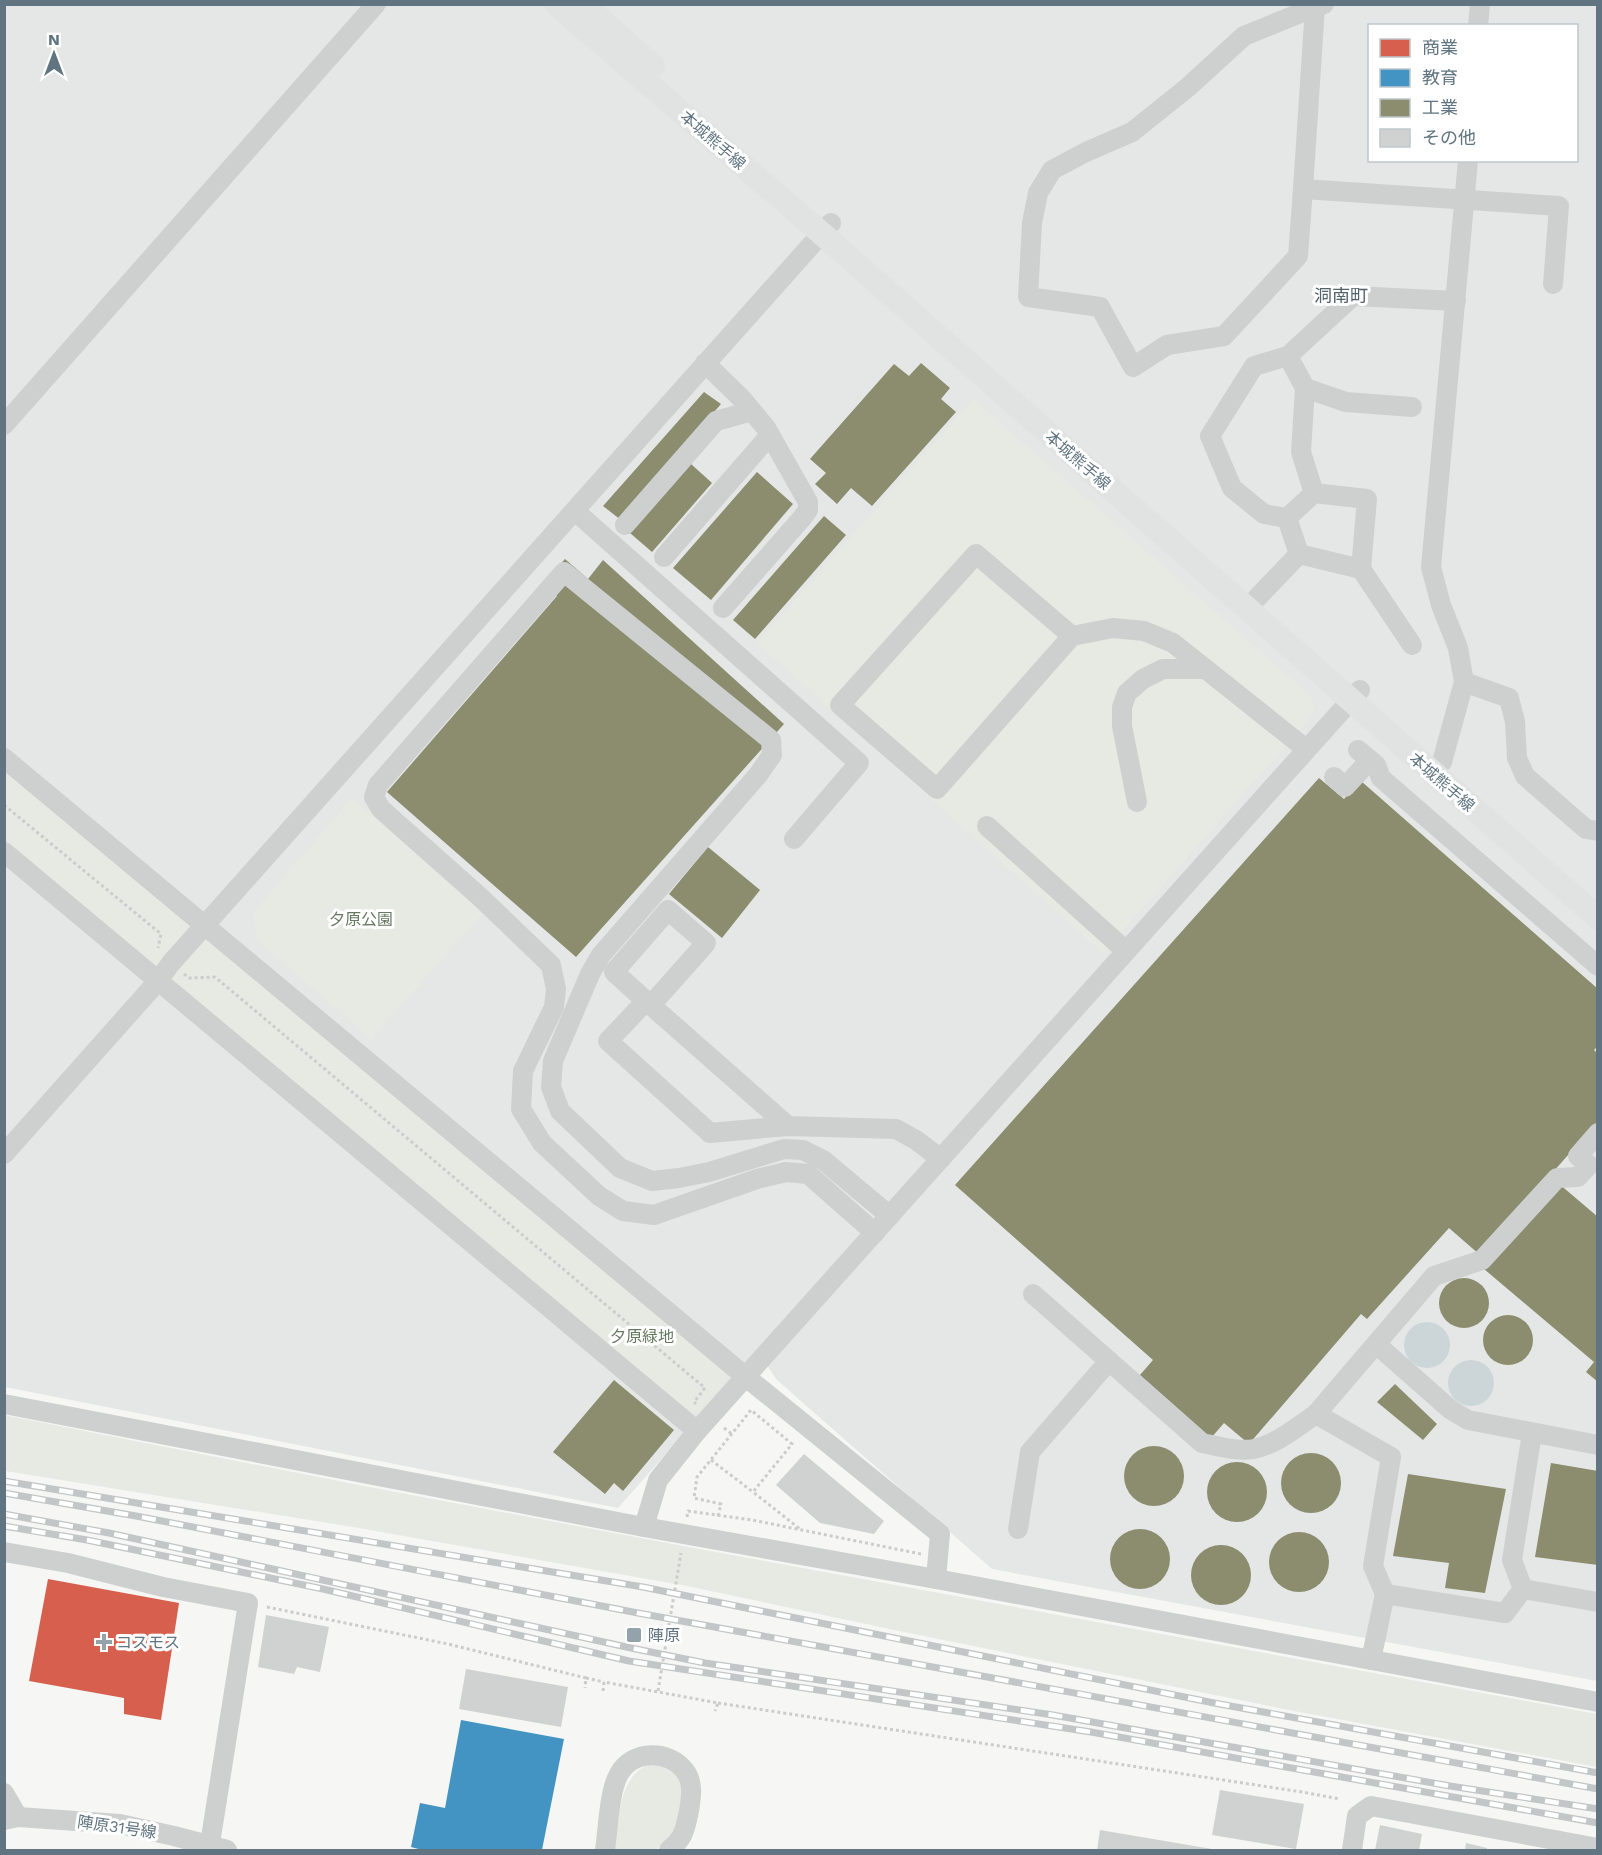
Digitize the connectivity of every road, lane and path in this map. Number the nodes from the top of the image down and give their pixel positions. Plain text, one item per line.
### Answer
1 (376, 4) edge
2 (556, 4) edge
3 (583, 4) edge
4 (1480, 4) edge
5 (1320, 6) edge
6 (1478, 24) edge
7 (1468, 162) edge
8 (1303, 189) junction
9 (1465, 200) junction
10 (826, 228) junction
11 (1552, 284) dead end
12 (1455, 301) junction
13 (1288, 356) junction
14 (705, 363) junction
15 (1305, 388) junction
16 (1412, 407) dead end
17 (752, 411) junction
18 (4, 425) edge
19 (770, 435) junction
20 (1314, 493) junction
21 (575, 511) junction
22 (1287, 518) junction
23 (625, 525) dead end
24 (1299, 554) junction
25 (663, 557) dead end
26 (1361, 569) junction
27 (1257, 598) junction
28 (723, 608) dead end
29 (1072, 636) junction
30 (1412, 645) dead end
31 (1205, 669) junction
32 (1464, 682) junction
33 (1355, 695) junction
34 (1306, 749) junction
35 (4, 758) edge
36 (1442, 762) junction
37 (1334, 777) dead end
38 (1137, 802) dead end
39 (4, 805) edge
40 (987, 826) dead end
41 (1598, 831) edge
42 (794, 839) dead end
43 (4, 852) edge
44 (1598, 898) edge
45 (1598, 918) edge
46 (206, 926) junction
47 (1126, 951) junction
48 (171, 963) junction
49 (1598, 966) edge
50 (158, 981) junction
51 (649, 1003) junction
52 (788, 1125) junction
53 (1598, 1134) edge
54 (4, 1154) edge
55 (940, 1159) junction
56 (1593, 1169) edge
57 (890, 1216) junction
58 (874, 1233) junction
59 (1033, 1294) dead end
60 (1376, 1344) junction
61 (1109, 1361) junction
62 (746, 1377) junction
63 (4, 1404) edge
64 (1316, 1414) junction
65 (704, 1424) junction
66 (1532, 1433) junction
67 (732, 1434) junction
68 (1598, 1445) edge
69 (711, 1460) junction
70 (753, 1492) junction
71 (718, 1516) junction
72 (687, 1522) dead end
73 (644, 1527) junction
74 (1018, 1529) dead end
75 (801, 1530) junction
76 (683, 1545) dead end
77 (4, 1551) edge
78 (938, 1557) junction
79 (936, 1579) junction
80 (1523, 1589) junction
81 (1385, 1594) junction
82 (1598, 1602) edge
83 (248, 1603) junction
84 (1371, 1660) junction
85 (586, 1678) junction
86 (604, 1682) junction
87 (585, 1688) dead end
88 (658, 1690) junction
89 (603, 1691) dead end
90 (1598, 1702) edge
91 (718, 1703) junction
92 (715, 1711) dead end
93 (4, 1793) edge
94 (1341, 1799) dead end
95 (11, 1818) edge
96 (1555, 1846) edge
97 (1598, 1848) edge
98 (215, 1849) edge
99 (605, 1851) edge
100 (669, 1851) edge
101 (1352, 1851) edge

1 - 18 street
2 - 10 main road, 本城熊手線
3 - 10 main road, 本城熊手線
4 - 6 street
5 - 8 street
5 - 8 street
7 - 9 street
8 - 9 street
9 - 11 street
9 - 12 street
10 - 14 street
10 - 27 main road, 本城熊手線
10 - 33 main road, 本城熊手線
12 - 13 street
12 - 32 street
13 - 15 street
13 - 22 street
14 - 17 street
14 - 21 street
15 - 16 street
15 - 20 street
17 - 19 street
17 - 23 street
19 - 25 street
19 - 28 street
20 - 22 street
20 - 26 street
21 - 42 street
21 - 46 street
22 - 24 street
24 - 26 street
24 - 27 street
26 - 30 street
27 - 33 main road, 本城熊手線
29 - 29 street
29 - 31 street
31 - 34 street
31 - 38 street
32 - 36 street
32 - 41 street
33 - 34 street
33 - 36 main road, 本城熊手線
33 - 45 main road, 本城熊手線
34 - 47 street
35 - 46 street
36 - 44 main road, 本城熊手線
37 - 49 street
39 - 48 path
40 - 47 street
43 - 50 street
46 - 48 street
46 - 62 street
47 - 55 street
48 - 50 street
48 - 65 path
50 - 54 street
50 - 65 street
51 - 51 street
51 - 52 street
51 - 52 street
52 - 55 street
53 - 56 street
55 - 57 street
56 - 60 street
57 - 58 street
57 - 58 street
58 - 62 street
59 - 61 street
60 - 64 street
60 - 66 street
61 - 64 street
61 - 74 street
62 - 65 street
62 - 78 street
63 - 73 street
64 - 81 street
65 - 67 path
65 - 73 street
66 - 68 street
66 - 80 street
67 - 69 path
67 - 70 path
69 - 70 path
69 - 71 path
70 - 75 path
71 - 72 path
71 - 75 path
73 - 79 street
75 - 78 path
76 - 88 path
77 - 83 street
78 - 79 street
79 - 84 street
80 - 81 street
80 - 82 street
81 - 84 street
83 - 85 path
83 - 98 street
84 - 90 street
85 - 86 path
85 - 87 path
86 - 88 path
86 - 89 path
88 - 91 path
91 - 92 path
91 - 94 path
93 - 95 street
95 - 98 street, 陣原31号線
96 - 97 street
96 - 101 street
99 - 100 street

